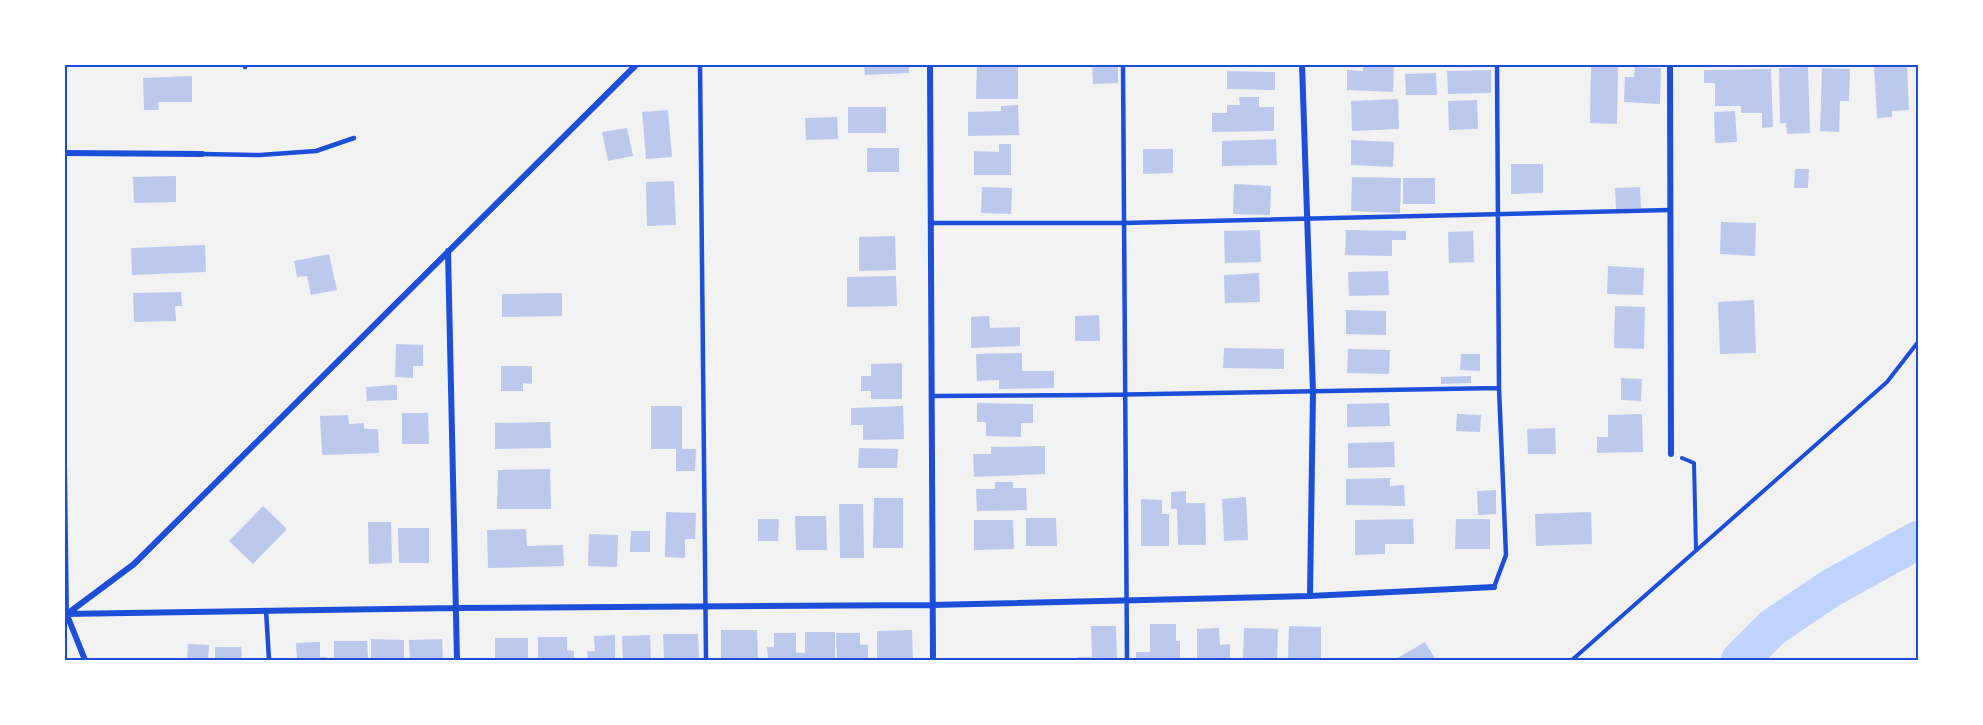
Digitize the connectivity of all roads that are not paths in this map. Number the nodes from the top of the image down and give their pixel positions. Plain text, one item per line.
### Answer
1 (637, 64) edge
2 (700, 64) edge
3 (930, 64) edge
4 (1123, 64) edge
5 (1302, 64) edge
6 (1497, 64) edge
7 (1670, 64) edge
8 (354, 138) dead end
9 (64, 153) edge
10 (202, 154) joint
11 (1670, 210) junction
12 (1497, 215) junction
13 (1307, 219) junction
14 (930, 223) junction
15 (1124, 223) junction
16 (448, 251) junction
17 (1499, 388) junction
18 (1312, 392) junction
19 (1126, 394) junction
20 (931, 396) junction
21 (1671, 454) road end
22 (64, 465) edge
23 (1494, 587) joint
24 (1310, 596) junction
25 (1126, 600) junction
26 (932, 605) junction
27 (705, 606) junction
28 (456, 608) junction
29 (266, 610) junction
30 (65, 616) edge
31 (85, 660) edge
32 (269, 660) edge
33 (457, 660) edge
34 (706, 660) edge
35 (933, 660) edge
36 (1127, 660) edge

1 - 16 street
2 - 27 lane
3 - 14 street
4 - 15 lane
5 - 13 street
6 - 12 lane
7 - 11 street
8 - 10 lane
9 - 10 street
11 - 12 lane
11 - 21 street
12 - 13 lane
12 - 17 lane
13 - 15 lane
13 - 18 street
14 - 15 lane
14 - 20 street
15 - 19 lane
16 - 28 street
16 - 30 street
17 - 18 lane
17 - 23 lane
18 - 19 lane
18 - 24 street
19 - 20 lane
19 - 25 lane
20 - 26 street
22 - 30 street
23 - 24 street
24 - 25 street
25 - 26 street
25 - 36 lane
26 - 27 street
26 - 35 street
27 - 28 street
27 - 34 lane
28 - 29 street
28 - 33 street
29 - 30 street
29 - 32 lane
30 - 31 street

